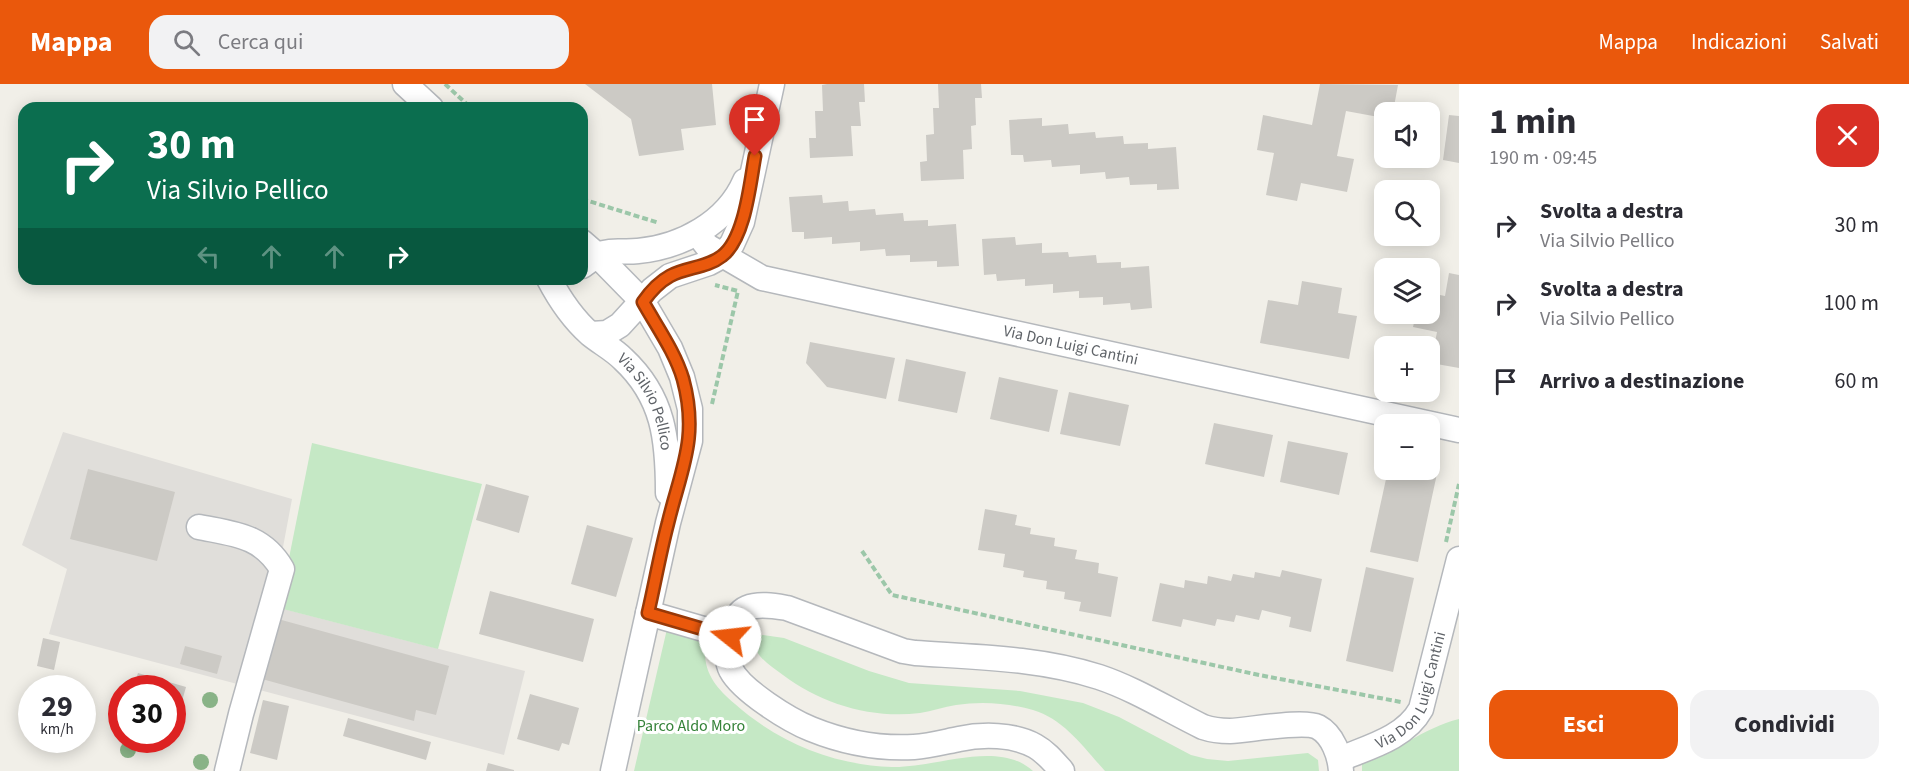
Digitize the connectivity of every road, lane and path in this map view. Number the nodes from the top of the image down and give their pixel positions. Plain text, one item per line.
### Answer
1 (405, 84) edge
2 (445, 84) edge
3 (772, 84) edge
4 (424, 102) edge
5 (464, 102) edge
6 (755, 156) junction
7 (697, 232) junction
8 (588, 254) edge
9 (588, 255) edge
10 (722, 256) junction
11 (559, 285) edge
12 (643, 302) junction
13 (582, 326) junction
14 (1459, 430) edge
15 (668, 523) junction
16 (199, 527) dead end
17 (862, 551) dead end
18 (1459, 559) edge
19 (648, 613) junction
20 (730, 637) junction
21 (1407, 703) dead end
22 (1341, 765) edge
23 (227, 771) edge
24 (613, 771) edge
25 (1062, 771) edge

1 - 4 street
2 - 5 path
3 - 6 street, Via Silvio Pellico
6 - 7 street, Via Silvio Pellico
6 - 10 street, Via Silvio Pellico
7 - 8 street, Via Silvio Pellico
7 - 10 street, Via Don Luigi Cantini
9 - 12 street, Via Silvio Pellico
10 - 12 street
10 - 14 street, Via Don Luigi Cantini
11 - 13 street, Via Silvio Pellico
12 - 13 street
12 - 15 street, Via Silvio Pellico
13 - 15 street, Via Silvio Pellico
15 - 19 street, Via Silvio Pellico
16 - 23 street
17 - 21 path
18 - 22 street, Via Don Luigi Cantini
19 - 20 street
19 - 24 street, Via Silvio Pellico
20 - 22 street, Via Don Luigi Cantini
20 - 25 street, Via Don Luigi Cantini

